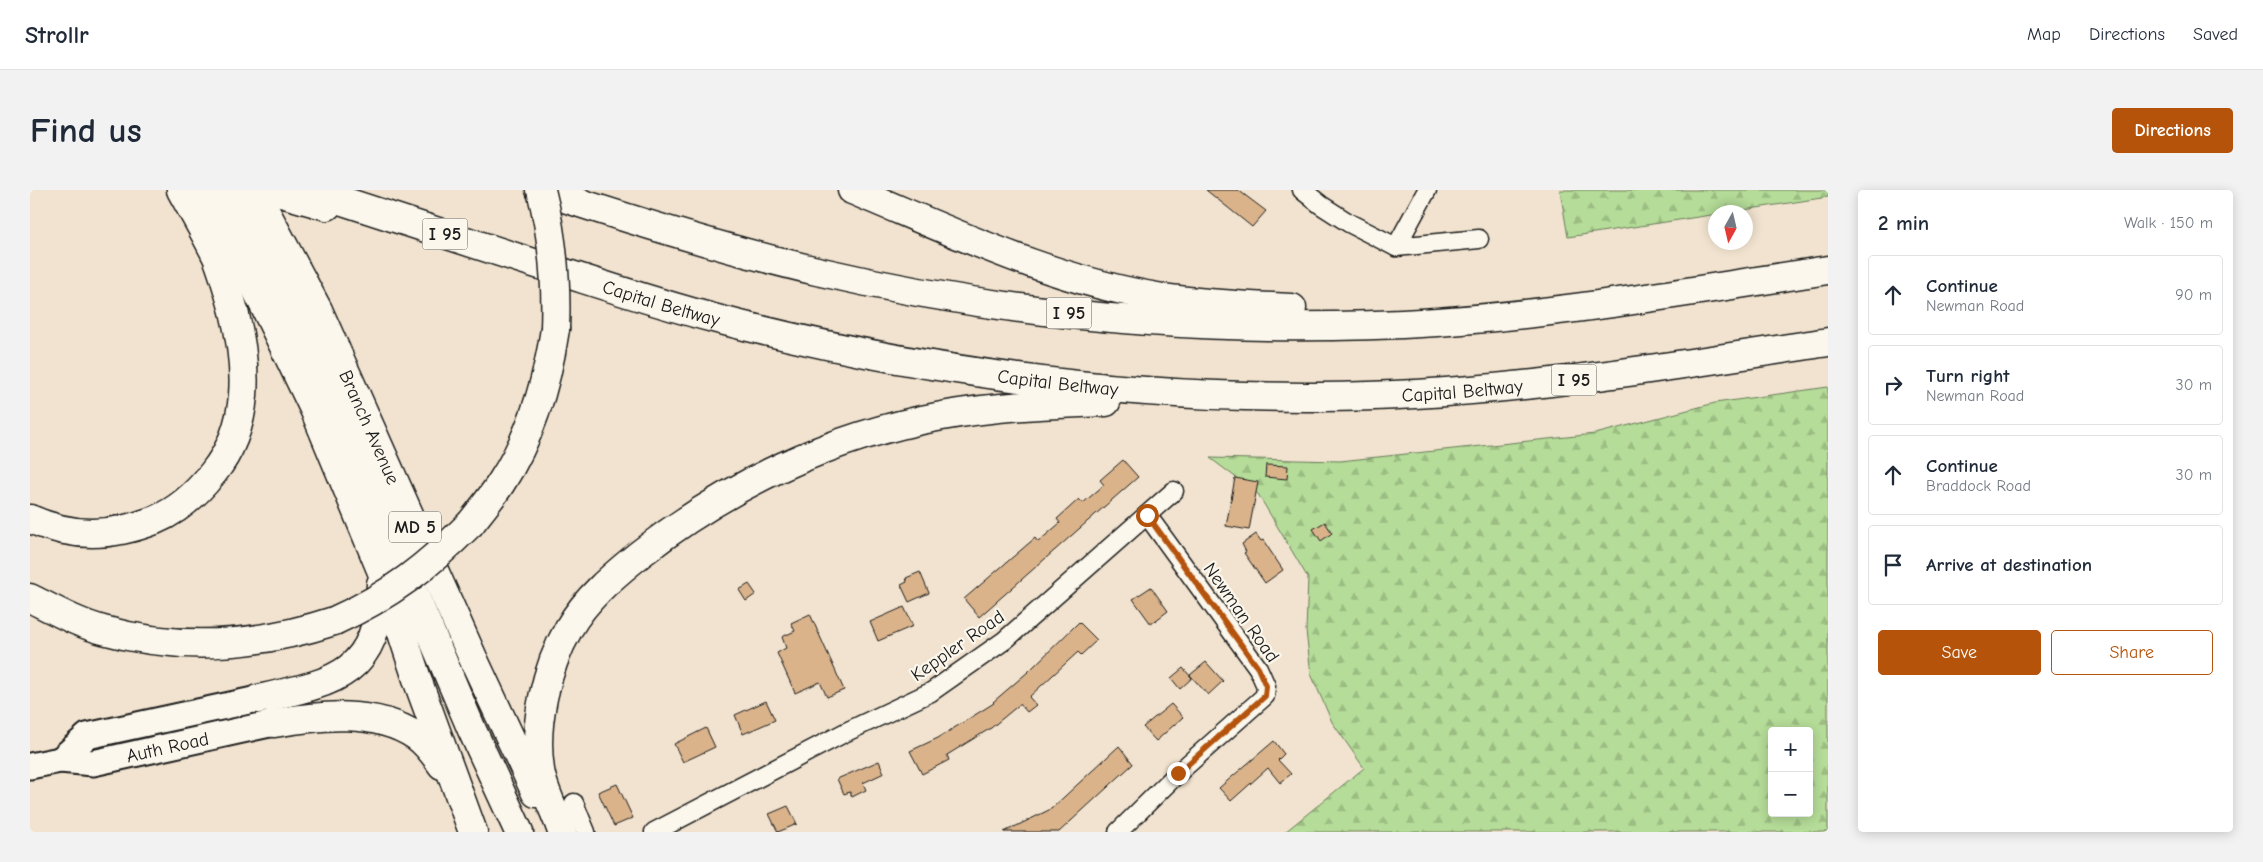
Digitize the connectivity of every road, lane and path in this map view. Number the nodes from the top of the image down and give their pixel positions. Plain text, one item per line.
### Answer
1 (181, 190) edge
2 (202, 190) edge
3 (231, 190) edge
4 (254, 190) edge
5 (270, 190) edge
6 (540, 190) edge
7 (852, 190) edge
8 (1302, 190) edge
9 (1427, 190) edge
10 (313, 196) edge
11 (1479, 239) dead end
12 (1396, 247) junction
13 (1828, 270) edge
14 (1613, 303) junction
15 (1828, 342) edge
16 (355, 392) junction
17 (1318, 398) junction
18 (1174, 491) dead end
19 (1147, 515) junction
20 (30, 519) edge
21 (382, 572) junction
22 (30, 598) edge
23 (258, 699) joint
24 (274, 723) joint
25 (60, 760) junction
26 (30, 766) edge
27 (454, 780) junction
28 (574, 803) dead end
29 (473, 832) edge
30 (519, 832) edge
31 (554, 832) edge
32 (562, 832) edge
33 (586, 832) edge
34 (654, 832) edge
35 (1118, 832) edge

1 - 20 highway
2 - 21 highway, MD 5
3 - 30 highway
4 - 16 highway, Branch Avenue / MD 5
5 - 10 highway, Capital Beltway
5 - 16 highway
6 - 14 highway, I 95
6 - 22 highway, bridge
7 - 14 highway
8 - 12 street
9 - 12 street
10 - 17 highway, Capital Beltway / I 95
11 - 12 street
13 - 14 highway, I 95
15 - 17 highway, Capital Beltway / I 95
16 - 31 highway, Branch Avenue / MD 5
17 - 32 highway
18 - 19 street, Keppler Road
19 - 34 street, Keppler Road
19 - 35 street, Newman Road
21 - 23 highway
21 - 27 highway, MD 5
23 - 25 main road, Auth Road
24 - 25 main road, Auth Road
24 - 27 highway
25 - 26 main road, Auth Road
27 - 29 highway, MD 5
28 - 33 street

